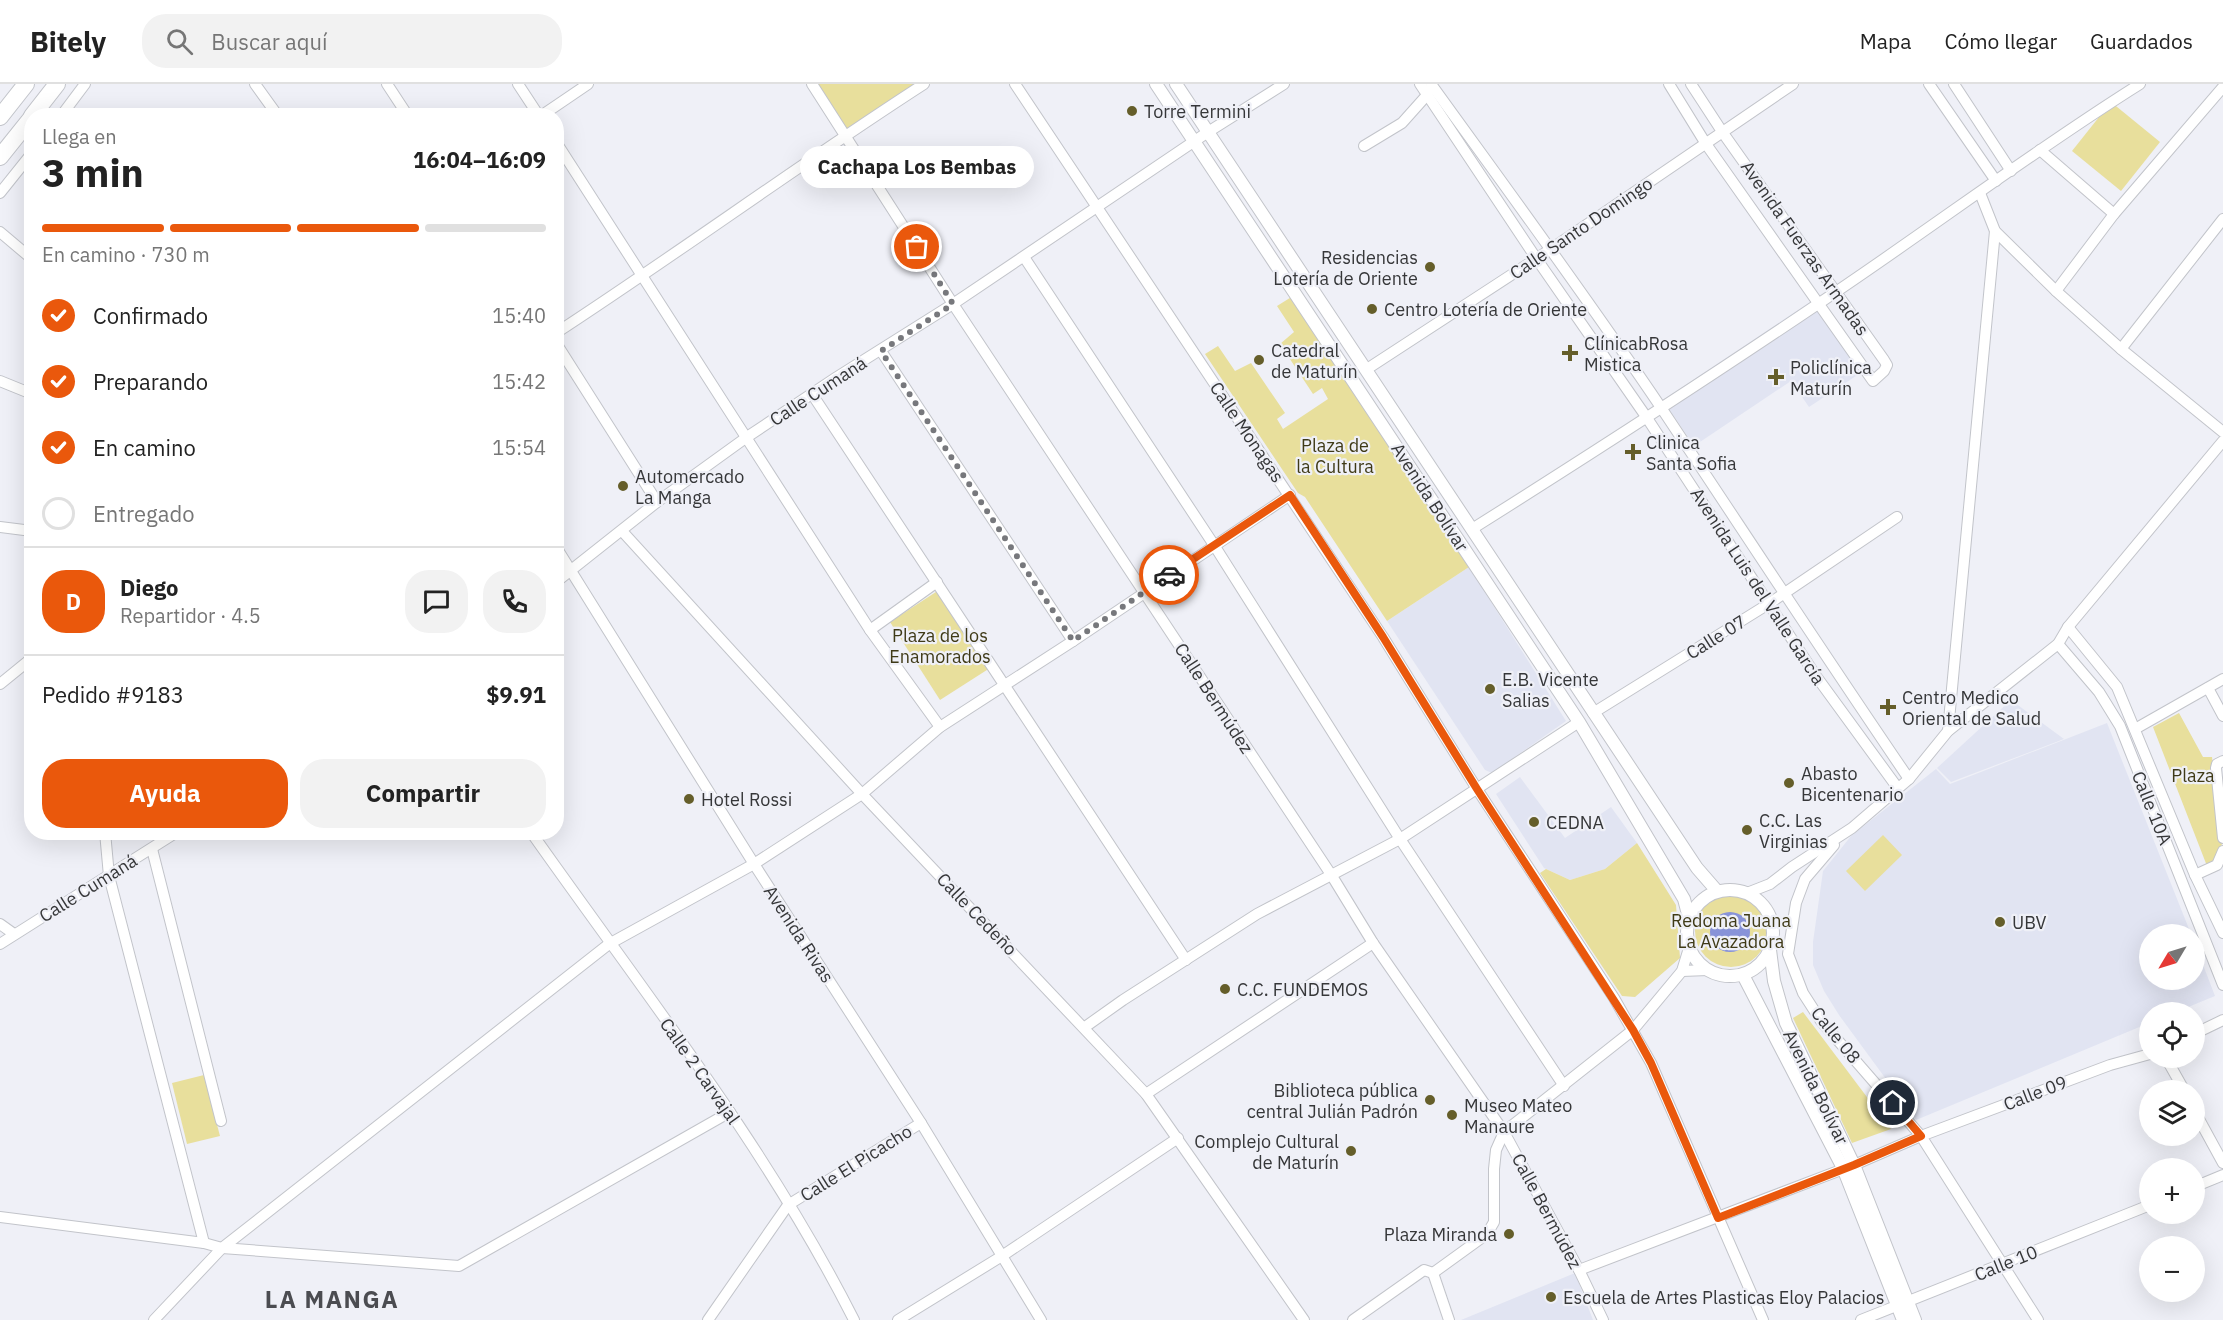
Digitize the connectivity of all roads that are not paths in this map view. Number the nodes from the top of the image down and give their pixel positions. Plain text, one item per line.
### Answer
1 (26, 84) edge
2 (57, 84) edge
3 (85, 84) edge
4 (255, 84) edge
5 (387, 84) edge
6 (518, 84) edge
7 (588, 84) edge
8 (812, 84) edge
9 (924, 84) edge
10 (1016, 84) edge
11 (1156, 84) edge
12 (1176, 84) edge
13 (1284, 84) edge
14 (1420, 84) edge
15 (1669, 84) edge
16 (1691, 84) edge
17 (1793, 84) edge
18 (1929, 84) edge
19 (1954, 84) edge
20 (2140, 84) edge
21 (2223, 85) edge
22 (1429, 89) edge
23 (38, 108) edge
24 (67, 108) edge
25 (272, 108) edge
26 (403, 108) edge
27 (534, 108) edge
28 (552, 108) edge
29 (0, 117) edge
30 (24, 126) edge
31 (1208, 132) junction
32 (1723, 133) junction
33 (846, 135) junction
34 (1195, 141) junction
35 (1706, 144) junction
36 (1364, 146) dead end
37 (2040, 150) junction
38 (564, 154) edge
39 (0, 157) edge
40 (24, 163) edge
41 (2011, 171) junction
42 (1996, 181) junction
43 (0, 193) edge
44 (1980, 193) junction
45 (1097, 207) junction
46 (2114, 214) junction
47 (2223, 219) edge
48 (1995, 231) junction
49 (0, 232) edge
50 (1551, 249) junction
51 (24, 252) edge
52 (1024, 257) junction
53 (1536, 258) junction
54 (643, 276) junction
55 (2056, 291) junction
56 (1836, 292) junction
57 (953, 304) junction
58 (1818, 304) junction
59 (564, 328) edge
60 (2121, 349) junction
61 (881, 351) junction
62 (564, 356) edge
63 (1367, 369) junction
64 (0, 381) edge
65 (24, 391) edge
66 (812, 393) junction
67 (1661, 409) junction
68 (1647, 418) junction
69 (2223, 432) edge
70 (747, 436) junction
71 (2223, 441) edge
72 (1290, 495) junction
73 (657, 502) junction
74 (1897, 517) dead end
75 (0, 526) edge
76 (1472, 529) junction
77 (24, 530) edge
78 (622, 531) junction
79 (1214, 544) junction
80 (564, 559) edge
81 (572, 571) junction
82 (564, 576) edge
83 (937, 582) junction
84 (1145, 591) junction
85 (1783, 594) junction
86 (1770, 603) junction
87 (2068, 627) junction
88 (870, 630) junction
89 (1073, 641) junction
90 (2058, 644) junction
91 (24, 664) edge
92 (2223, 679) edge
93 (0, 684) edge
94 (1004, 684) junction
95 (2208, 688) junction
96 (1593, 713) junction
97 (2223, 716) edge
98 (1579, 722) junction
99 (940, 727) junction
100 (2135, 729) junction
101 (1948, 731) junction
102 (2223, 761) edge
103 (1909, 779) junction
104 (1897, 787) junction
105 (1477, 789) junction
106 (862, 794) junction
107 (1852, 828) junction
108 (2223, 838) edge
109 (1400, 839) junction
110 (106, 840) edge
111 (165, 840) edge
112 (537, 840) edge
113 (152, 849) junction
114 (2223, 851) edge
115 (754, 864) junction
116 (2195, 875) junction
117 (109, 876) junction
118 (1332, 876) junction
119 (1717, 891) junction
120 (1747, 893) junction
121 (1689, 918) junction
122 (0, 924) edge
123 (2223, 933) edge
124 (14, 934) junction
125 (1373, 943) junction
126 (0, 944) edge
127 (609, 944) junction
128 (1689, 948) junction
129 (1770, 950) junction
130 (1186, 960) junction
131 (1708, 970) junction
132 (1682, 971) junction
133 (1743, 975) junction
134 (2223, 985) edge
135 (2223, 1020) edge
136 (1085, 1027) junction
137 (2205, 1029) edge
138 (1633, 1030) junction
139 (2139, 1057) edge
140 (1564, 1086) junction
141 (1146, 1094) junction
142 (730, 1112) junction
143 (221, 1121) dead end
144 (921, 1123) junction
145 (2205, 1130) edge
146 (1504, 1132) junction
147 (1921, 1136) junction
148 (1178, 1138) junction
149 (2223, 1162) edge
150 (1849, 1167) junction
151 (2223, 1175) edge
152 (2205, 1182) edge
153 (788, 1205) junction
154 (2139, 1209) edge
155 (0, 1217) edge
156 (1718, 1218) junction
157 (204, 1243) junction
158 (222, 1248) junction
159 (1002, 1256) junction
160 (2004, 1264) junction
161 (1579, 1270) junction
162 (1433, 1273) junction
163 (1903, 1304) junction
164 (154, 1320) edge
165 (708, 1320) edge
166 (854, 1320) edge
167 (898, 1320) edge
168 (1041, 1320) edge
169 (1305, 1320) edge
170 (1353, 1320) edge
171 (1449, 1320) edge
172 (1603, 1320) edge
173 (1763, 1320) edge
174 (1861, 1320) edge
175 (1903, 1320) edge
176 (1915, 1320) edge
177 (2038, 1320) edge

1 - 29 highway
2 - 23 highway
3 - 24 street
4 - 25 street
5 - 26 street
6 - 27 street
7 - 28 street
8 - 33 street, Calle Bermúdez
9 - 33 street
10 - 45 street, Calle Monagas
11 - 34 street, Avenida Bolívar
12 - 31 street, Avenida Bolívar
13 - 31 street, Calle Cumaná
14 - 22 street, Avenida Luis del Valle García
15 - 35 street, Avenida Fuerzas Armadas
16 - 32 street, Avenida Fuerzas Armadas
17 - 32 street, Calle Santo Domingo
18 - 42 street
19 - 41 street
20 - 37 street
21 - 46 street
22 - 36 street
22 - 50 street, Avenida Luis del Valle García
22 - 53 street, Avenida Luis del Valle García
30 - 39 highway
31 - 34 street, Calle Cumaná
31 - 63 street, Avenida Bolívar
32 - 35 street, Calle Santo Domingo
32 - 56 street, Avenida Fuerzas Armadas
33 - 54 street
33 - 57 street, Calle Bermúdez
34 - 45 street, Calle Cumaná
34 - 98 street, Avenida Bolívar
35 - 50 street, Calle Santo Domingo
35 - 58 street, Avenida Fuerzas Armadas
37 - 41 street
37 - 46 street
38 - 54 street
40 - 43 street
41 - 42 street
42 - 44 street
44 - 48 street
44 - 56 street
45 - 52 street, Calle Cumaná
45 - 72 street, Calle Monagas
46 - 55 street
47 - 60 street
48 - 55 street
48 - 101 street
49 - 51 street
50 - 53 street, Calle Santo Domingo
50 - 67 street, Avenida Luis del Valle García
52 - 57 street, Calle Cumaná
52 - 79 street
53 - 63 street, Calle Santo Domingo
53 - 68 street, Avenida Luis del Valle García
54 - 59 street
54 - 70 street
55 - 60 street
56 - 58 street
56 - 58 street, Avenida Fuerzas Armadas
57 - 61 street, Calle Cumaná
57 - 84 street, Calle Bermúdez
58 - 67 street
60 - 69 street
61 - 66 street, Calle Cumaná
61 - 89 street
62 - 73 street
63 - 76 street, Avenida Bolívar
64 - 65 street
66 - 70 street, Calle Cumaná
66 - 83 street
67 - 68 street
67 - 85 street, Avenida Luis del Valle García
68 - 76 street
68 - 86 street, Avenida Luis del Valle García
70 - 73 street, Calle Cumaná
70 - 88 street
71 - 87 street
72 - 79 street
72 - 105 street, Calle Monagas
73 - 78 street, Calle Cumaná
74 - 85 street, Calle 07
75 - 77 street
76 - 96 street, Avenida Bolívar
78 - 81 street, Calle Cumaná
78 - 106 street, Calle Cedeño
79 - 84 street
79 - 109 street
80 - 81 street, Avenida Rivas
81 - 82 street, Calle Cumaná
81 - 115 street, Avenida Rivas
83 - 88 street
83 - 94 street
84 - 89 street
84 - 118 street, Calle Bermúdez
85 - 86 street, Calle 07
85 - 103 street, Avenida Luis del Valle García
86 - 96 street, Calle 07
86 - 104 street, Avenida Luis del Valle García
87 - 90 street
87 - 100 street, Calle 10A
88 - 99 street
89 - 94 street
90 - 101 street
90 - 134 street, Calle 10A
91 - 93 street
92 - 95 street
94 - 99 street
94 - 130 street
95 - 97 street
95 - 100 street
96 - 119 street, Avenida Bolívar
98 - 105 street
98 - 121 street, Avenida Bolívar
99 - 106 street
100 - 116 street, Calle 10A
101 - 103 street
102 - 108 street
103 - 104 street
104 - 107 street
105 - 109 street
105 - 138 street, Calle Monagas
106 - 115 street
106 - 136 street, Calle Cedeño
107 - 120 street
107 - 147 street, Calle 08
109 - 118 street
109 - 140 street
110 - 117 street
111 - 113 street, Calle Cumaná
112 - 127 street, Calle 2 Carvajal
113 - 117 street, Calle Cumaná
113 - 143 street
114 - 116 street
115 - 127 street
115 - 144 street, Avenida Rivas
116 - 123 street, Calle 10A
117 - 124 street, Calle Cumaná
117 - 157 street
118 - 125 street, Calle Bermúdez
118 - 130 street
119 - 120 street
119 - 121 street
120 - 129 street
121 - 128 street
122 - 124 street
124 - 126 street, Calle Cumaná
125 - 141 street
125 - 146 street, Calle Bermúdez
127 - 142 street, Calle 2 Carvajal
127 - 158 street
128 - 131 street
128 - 132 street
129 - 133 street
129 - 150 street, Avenida Bolívar
130 - 136 street
131 - 132 street
131 - 133 street
132 - 138 street
133 - 150 street, Avenida Bolívar
135 - 137 street
136 - 141 street, Calle Cedeño
138 - 140 street
138 - 156 street, Calle Monagas
139 - 147 street, Calle 09
140 - 146 street
141 - 148 street, Calle Cedeño
142 - 153 street, Calle 2 Carvajal
142 - 158 street
144 - 153 street, Calle El Picacho
144 - 159 street, Avenida Rivas
145 - 149 street
146 - 161 street, Calle Bermúdez
146 - 162 street
147 - 150 street, Calle 09
147 - 160 street, Calle 08
148 - 159 street
148 - 169 street, Calle Cedeño
150 - 156 street, Calle 09
150 - 163 street, Avenida Bolívar
151 - 152 street
153 - 165 street, Calle El Picacho
153 - 166 street, Calle 2 Carvajal
154 - 160 street, Calle 10
155 - 157 street
156 - 161 street, Calle 09
156 - 173 street, Calle Monagas
157 - 158 street
158 - 164 street
159 - 167 street
159 - 168 street, Avenida Rivas
160 - 163 street, Calle 10
160 - 177 street, Calle 08
161 - 172 street, Calle Bermúdez
162 - 170 street
162 - 171 street
163 - 174 street, Calle 10
163 - 175 street, Avenida Bolívar
163 - 176 street, Avenida Bolívar

